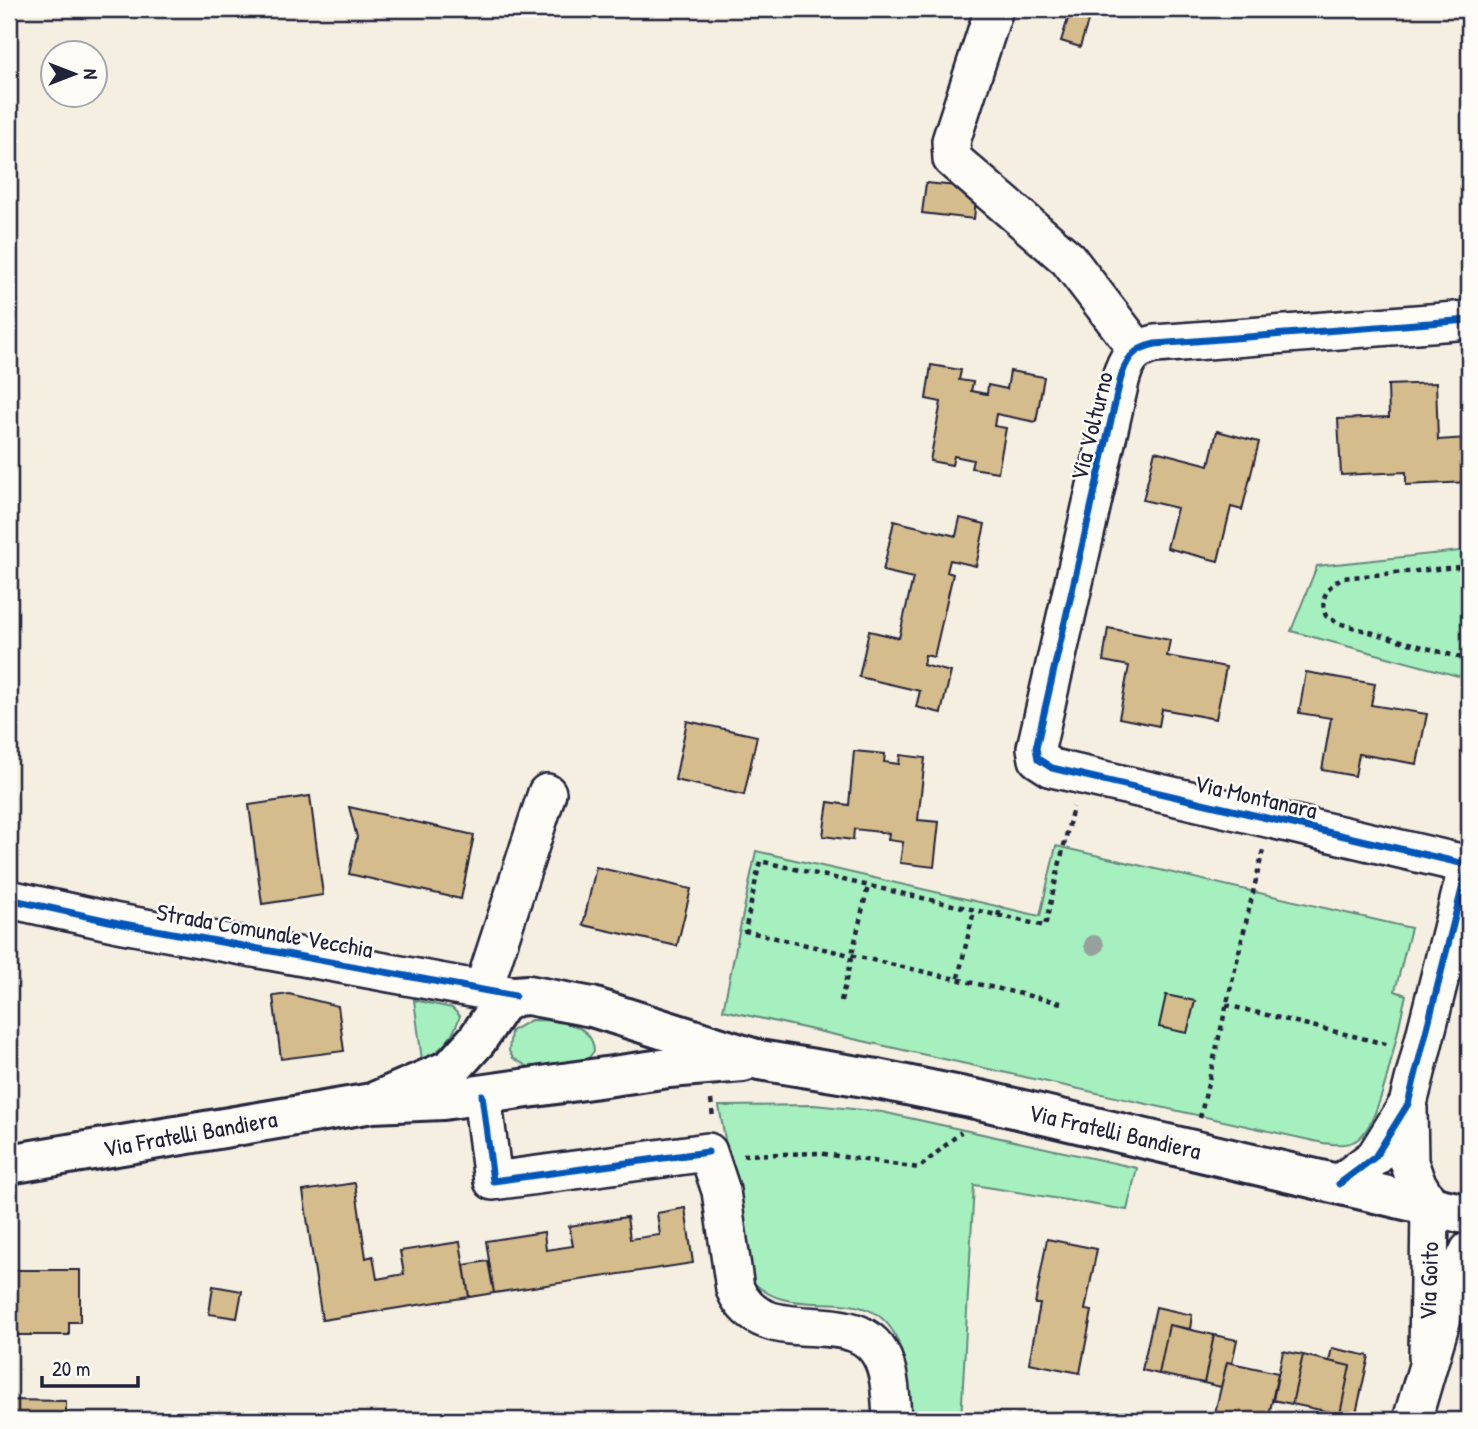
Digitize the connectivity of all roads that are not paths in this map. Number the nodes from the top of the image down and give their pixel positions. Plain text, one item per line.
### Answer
1 (994, 9) edge
2 (1469, 320) edge
3 (1137, 349) junction
4 (1038, 759) joint
5 (547, 793) dead end
6 (1469, 865) edge
7 (9, 899) edge
8 (499, 993) junction
9 (604, 1010) junction
10 (484, 1028) junction
11 (759, 1060) junction
12 (603, 1077) junction
13 (495, 1093) junction
14 (372, 1103) junction
15 (1408, 1104) junction
16 (9, 1164) edge
17 (1339, 1184) junction
18 (1430, 1205) junction
19 (1469, 1215) edge
20 (1469, 1251) edge
21 (1428, 1357) junction
22 (892, 1420) edge
23 (1412, 1420) edge

1 - 3 street
2 - 3 street, Via Volturno
3 - 4 street, Via Volturno
4 - 6 street, Via Montanara
5 - 8 street
6 - 15 street, Via Montanara
7 - 8 street, Strada Comunale Vecchia
8 - 9 main road, Via Fratelli Bandiera
8 - 10 main road, Via Fratelli Bandiera
9 - 11 main road, Via Fratelli Bandiera
9 - 12 main road
10 - 13 main road
10 - 14 main road, Via Fratelli Bandiera
11 - 12 main road, Via Fratelli Bandiera
11 - 17 main road, Via Fratelli Bandiera
12 - 13 main road, Via Fratelli Bandiera
13 - 14 main road, Via Fratelli Bandiera
13 - 22 street
14 - 16 main road, Via Fratelli Bandiera
15 - 17 street, Via Montanara
15 - 18 street, Via Montanara
17 - 18 main road, Via Fratelli Bandiera
18 - 19 main road, Via Fratelli Bandiera
18 - 21 street, Via Goito
20 - 21 street, Via Goito
21 - 23 street, Via Goito

